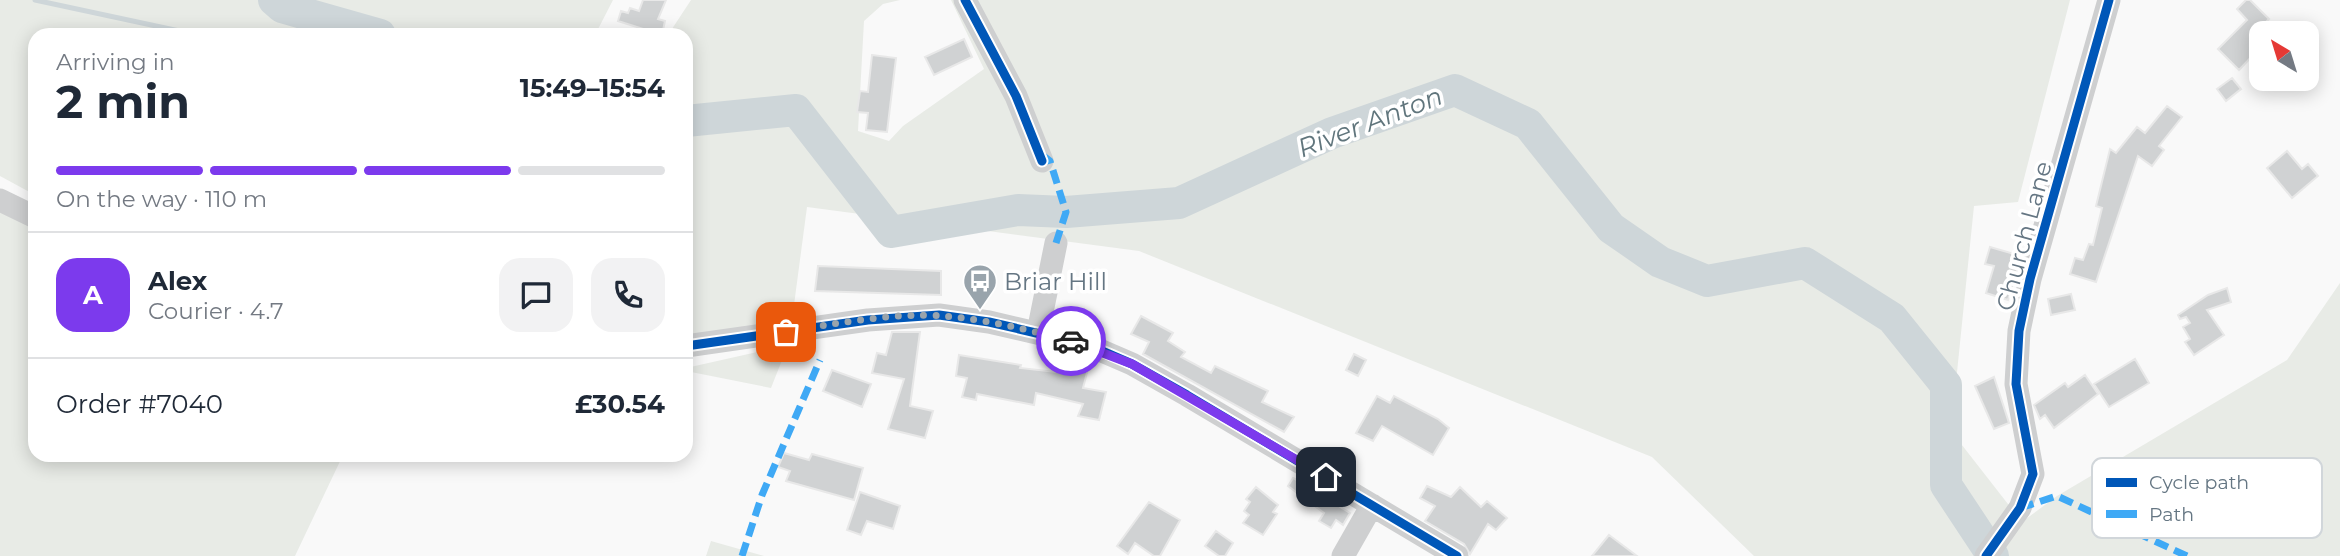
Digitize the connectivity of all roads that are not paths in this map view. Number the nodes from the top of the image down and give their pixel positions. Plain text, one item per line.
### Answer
1 (965, 0) edge
2 (2109, 0) edge
3 (1042, 161) dead end
4 (0, 200) edge
5 (28, 214) edge
6 (1056, 243) dead end
7 (1038, 332) junction
8 (693, 345) edge
9 (1372, 505) junction
10 (1343, 556) edge
11 (1457, 556) edge
12 (1986, 556) edge

1 - 3 street
2 - 12 street, Church Lane
4 - 5 street
6 - 7 street
7 - 8 street
7 - 9 street
9 - 10 street
9 - 11 street

